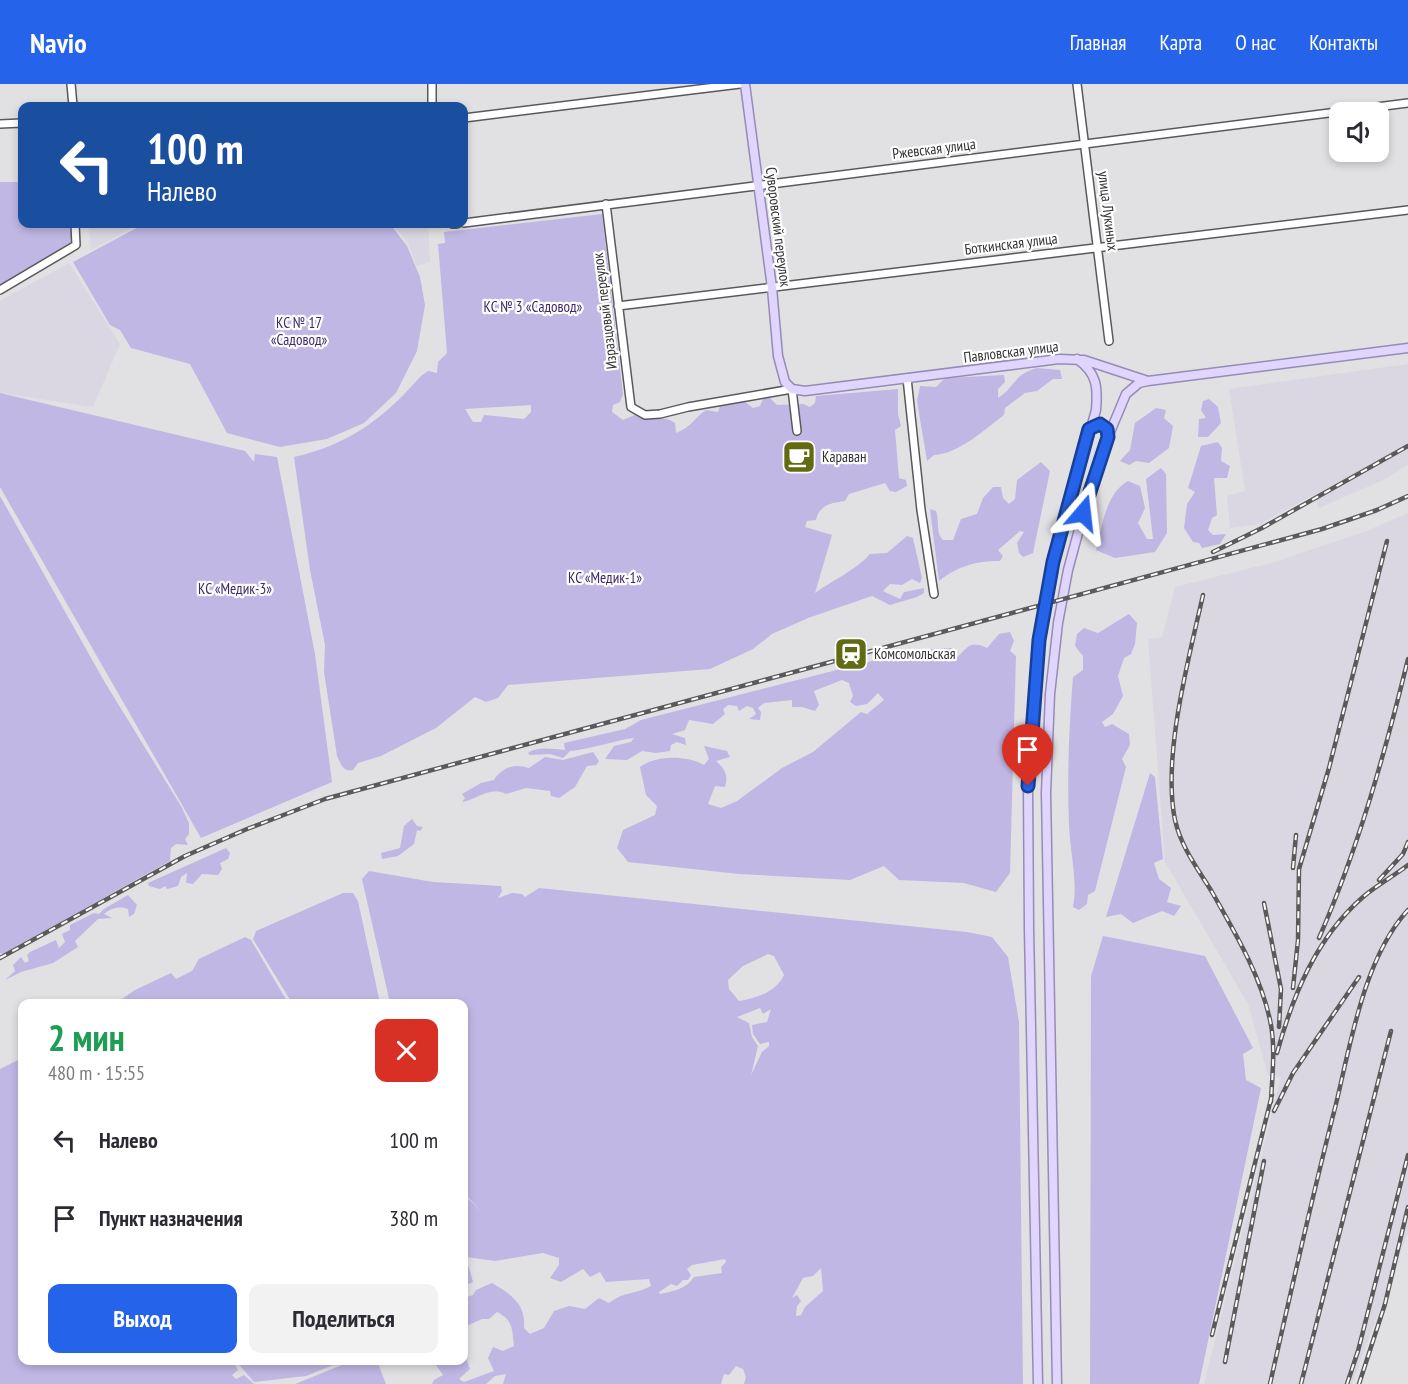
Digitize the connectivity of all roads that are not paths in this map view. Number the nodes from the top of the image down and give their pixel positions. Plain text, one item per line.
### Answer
1 (71, 84) edge
2 (432, 84) edge
3 (740, 84) edge
4 (745, 84) edge
5 (1077, 84) edge
6 (73, 102) edge
7 (432, 102) edge
8 (1408, 103) edge
9 (468, 118) edge
10 (18, 123) edge
11 (0, 124) edge
12 (1085, 144) junction
13 (760, 184) junction
14 (606, 204) junction
15 (1408, 210) edge
16 (468, 222) edge
17 (75, 228) edge
18 (1099, 247) junction
19 (772, 288) junction
20 (0, 290) edge
21 (618, 306) junction
22 (1109, 341) dead end
23 (1408, 348) edge
24 (1077, 359) junction
25 (907, 378) junction
26 (1148, 381) junction
27 (792, 389) junction
28 (637, 412) joint
29 (1089, 429) junction
30 (797, 431) dead end
31 (1108, 437) junction
32 (934, 594) dead end
33 (1038, 1384) edge
34 (1057, 1384) edge

1 - 6 street
2 - 7 street
3 - 9 street
4 - 13 main road, Суворовский переулок
5 - 12 street, улица Лукиных
8 - 12 street, Ржевская улица
10 - 11 street
12 - 13 street, Ржевская улица
12 - 18 street, улица Лукиных
13 - 14 street, Ржевская улица
13 - 19 main road, Суворовский переулок
14 - 16 street, Ржевская улица
14 - 21 street, Изразцовый переулок
15 - 18 street, Боткинская улица
17 - 20 street
18 - 19 street, Боткинская улица
18 - 22 street, улица Лукиных
19 - 21 street, Боткинская улица
19 - 27 main road, Суворовский переулок
21 - 28 street, Изразцовый переулок
23 - 26 main road, Павловская улица
24 - 25 main road, Павловская улица
24 - 26 main road, Павловская улица
24 - 29 main road
25 - 27 main road, Павловская улица
25 - 32 street
26 - 31 main road
27 - 28 street, Павловская улица
27 - 30 street
29 - 31 main road
29 - 33 main road
31 - 34 main road

